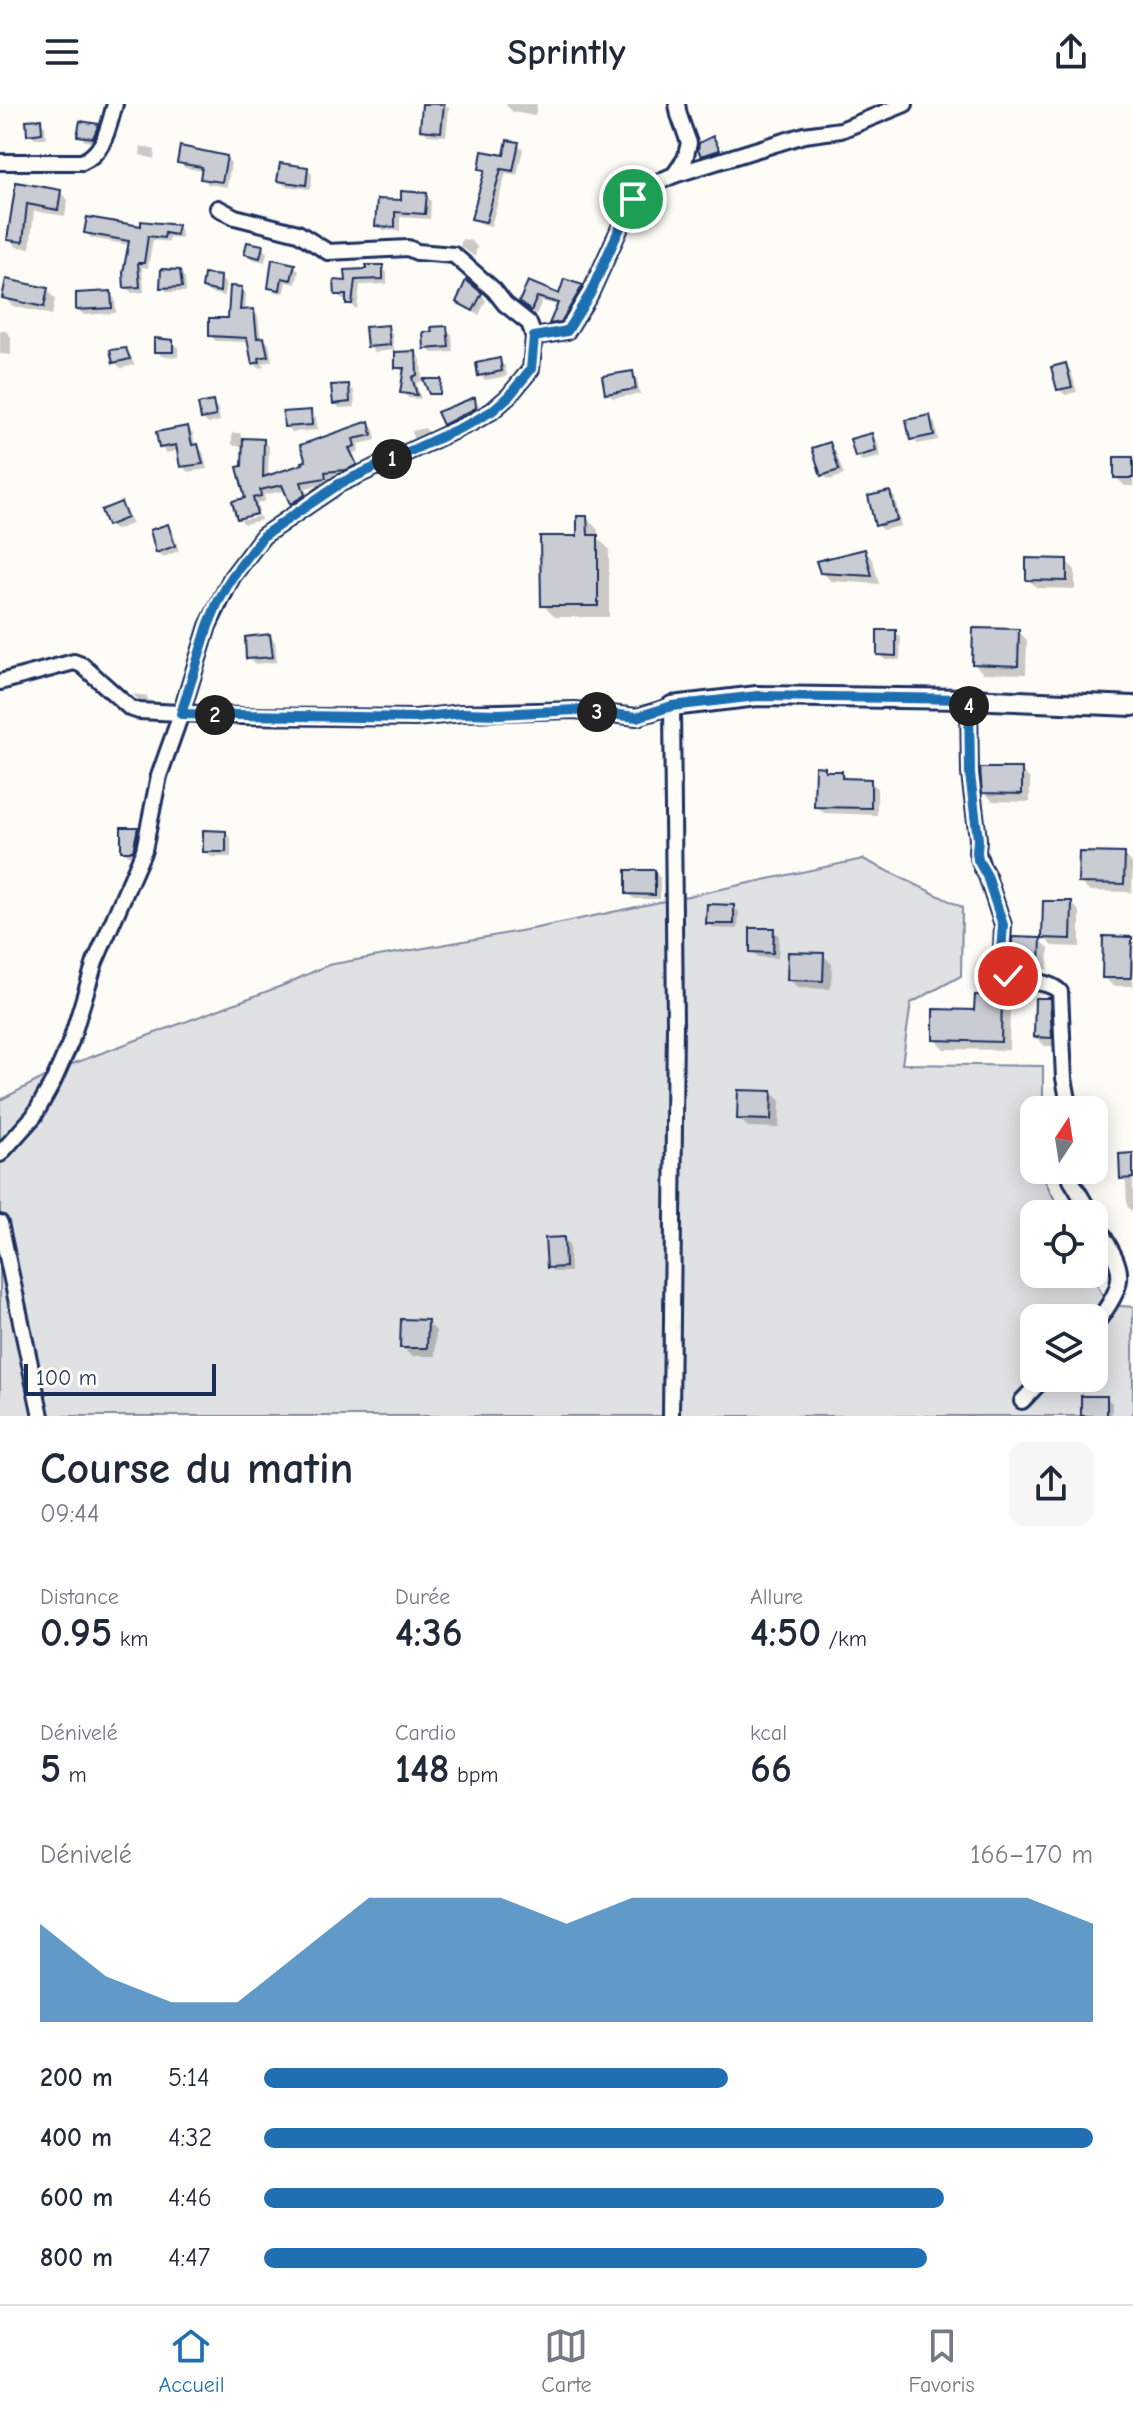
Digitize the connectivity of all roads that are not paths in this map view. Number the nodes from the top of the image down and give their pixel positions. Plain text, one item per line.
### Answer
1 (115, 104) edge
2 (677, 104) edge
3 (905, 104) edge
4 (0, 162) edge
5 (674, 175) junction
6 (218, 208) dead end
7 (534, 337) junction
8 (0, 682) edge
9 (969, 699) junction
10 (672, 706) junction
11 (1133, 706) edge
12 (181, 714) junction
13 (1067, 1096) edge
14 (0, 1154) edge
15 (0, 1223) edge
16 (1108, 1244) edge
17 (1127, 1280) edge
18 (1108, 1306) edge
19 (1031, 1392) edge
20 (1022, 1401) dead end
21 (41, 1416) edge
22 (671, 1416) edge

1 - 4 street
2 - 5 street
3 - 5 street
5 - 7 street
6 - 7 street
7 - 12 street
8 - 12 street
9 - 10 street
9 - 11 street
9 - 13 street
10 - 12 street
10 - 22 street
12 - 14 street
15 - 21 street
16 - 17 street
17 - 18 street
19 - 20 street

